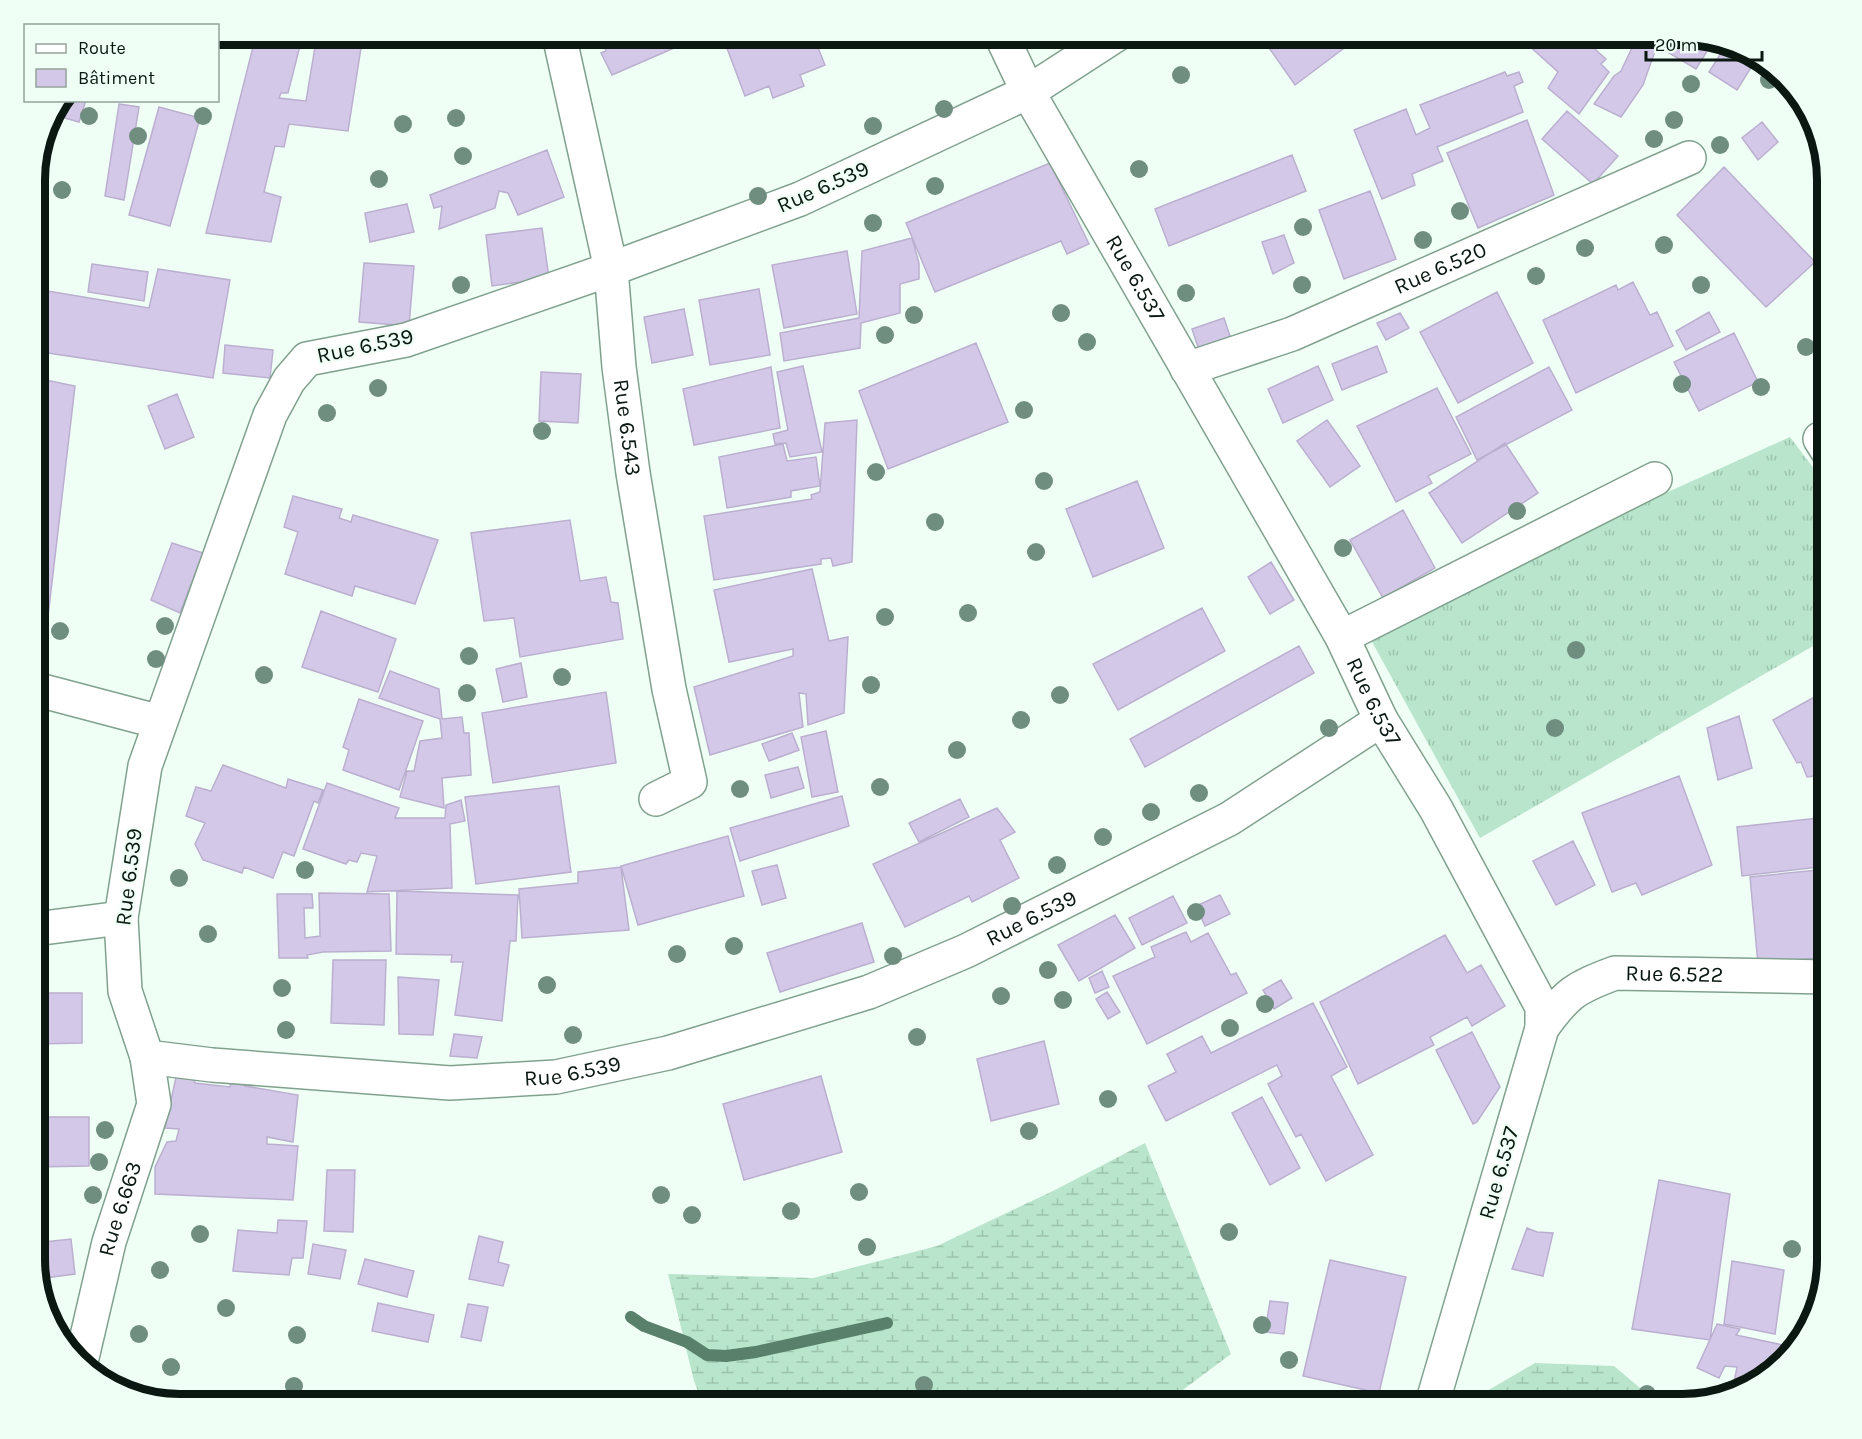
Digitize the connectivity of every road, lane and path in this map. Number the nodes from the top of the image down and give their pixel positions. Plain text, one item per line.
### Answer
1 (561, 45) edge
2 (1006, 45) edge
3 (1099, 45) edge
4 (1028, 92) junction
5 (1689, 158) dead end
6 (611, 269) junction
7 (1187, 369) junction
8 (1655, 479) dead end
9 (1342, 637) junction
10 (45, 692) edge
11 (1381, 720) junction
12 (160, 722) junction
13 (656, 799) dead end
14 (121, 918) junction
15 (45, 927) edge
16 (1817, 978) edge
17 (1542, 1028) junction
18 (147, 1057) junction
19 (83, 1352) edge
20 (1435, 1394) edge

1 - 6 street, Rue 6.543
2 - 4 street, Rue 6.537
3 - 4 street, Rue 6.539
4 - 6 street, Rue 6.539
4 - 7 street, Rue 6.537
5 - 7 street, Rue 6.520
6 - 12 street, Rue 6.539
6 - 13 street, Rue 6.543
7 - 9 street, Rue 6.537
8 - 9 street
9 - 11 street, Rue 6.537
10 - 12 street
11 - 17 street, Rue 6.537
11 - 18 street, Rue 6.539
12 - 14 street, Rue 6.539
14 - 15 street
14 - 18 street, Rue 6.539
16 - 17 street, Rue 6.522
17 - 20 street, Rue 6.537
18 - 19 street, Rue 6.663

